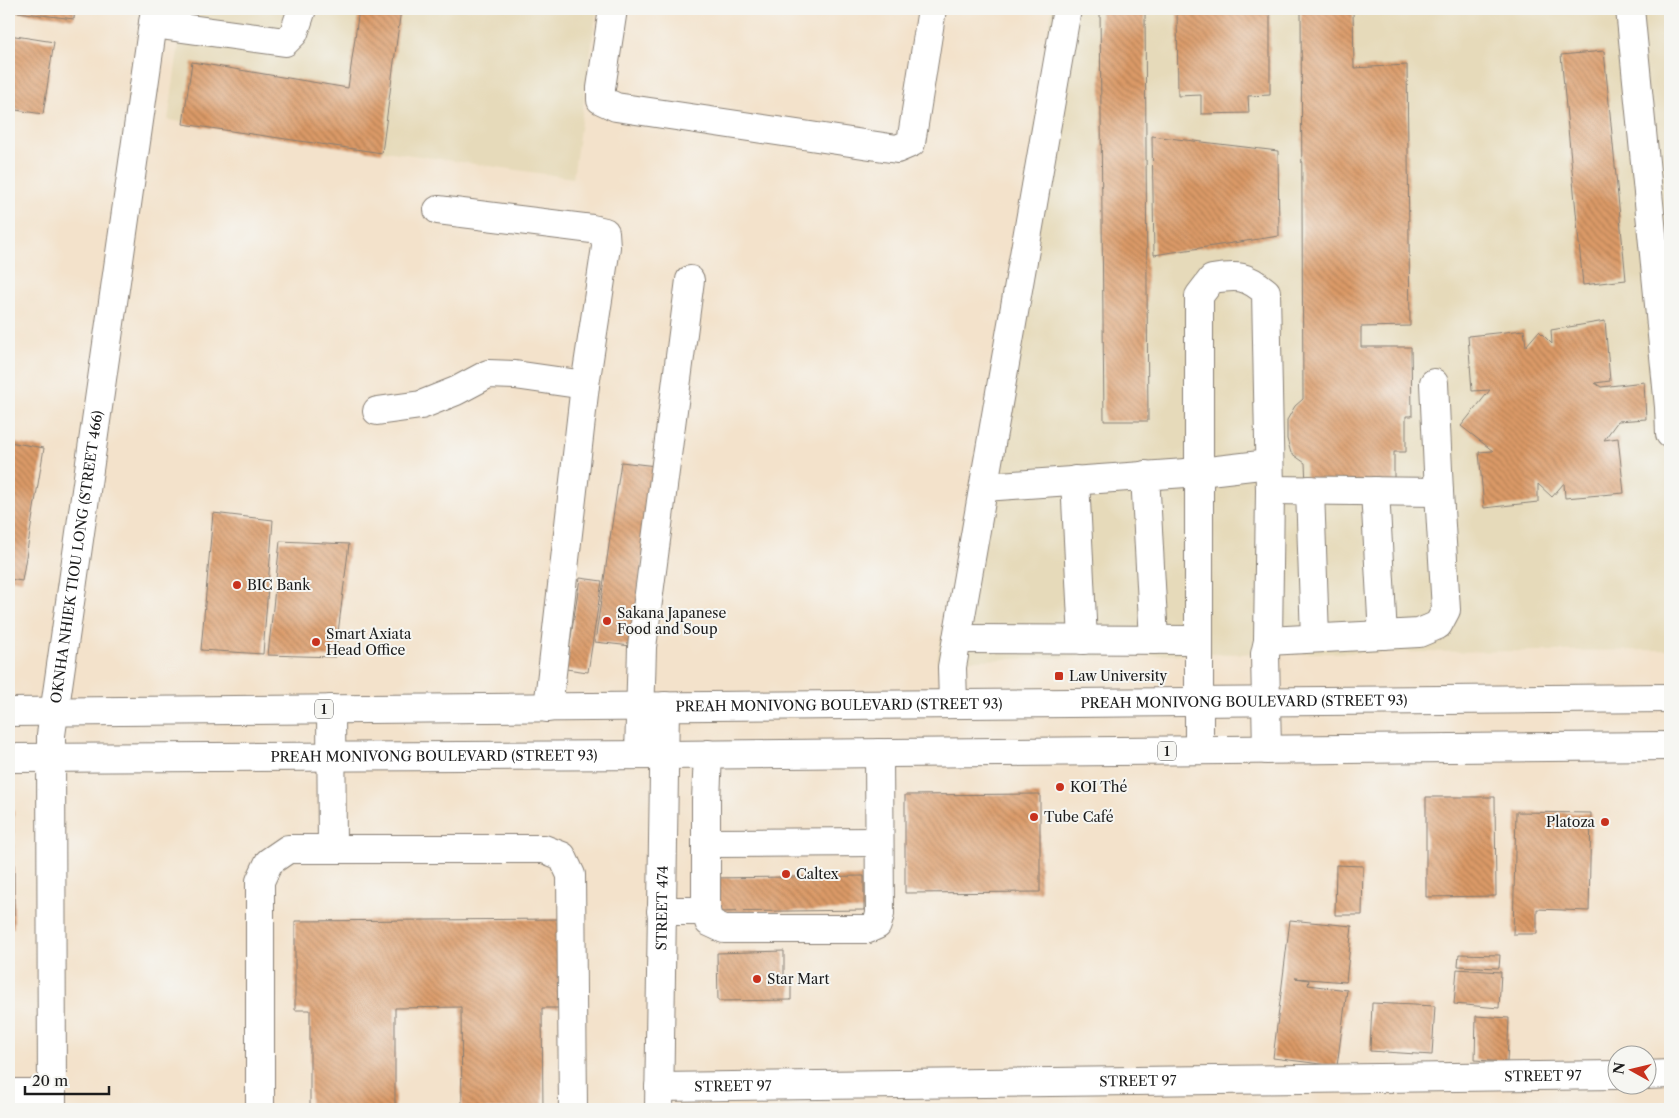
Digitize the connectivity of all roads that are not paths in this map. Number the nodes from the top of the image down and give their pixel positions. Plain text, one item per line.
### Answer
1 (302, 9) edge
2 (612, 9) edge
3 (932, 9) edge
4 (1067, 9) edge
5 (1630, 9) edge
6 (154, 16) edge
7 (438, 210) dead end
8 (690, 280) dead end
9 (1434, 383) dead end
10 (584, 385) junction
11 (377, 411) dead end
12 (1670, 434) edge
13 (1200, 472) junction
14 (1145, 475) junction
15 (1269, 477) junction
16 (1075, 480) junction
17 (984, 487) junction
18 (1310, 490) junction
19 (1375, 491) junction
20 (1439, 492) junction
21 (1383, 635) junction
22 (1315, 638) junction
23 (957, 639) junction
24 (1083, 640) junction
25 (1154, 640) junction
26 (1200, 640) junction
27 (1268, 641) junction
28 (1670, 698) edge
29 (1199, 702) junction
30 (1266, 702) junction
31 (953, 704) junction
32 (652, 707) junction
33 (548, 708) junction
34 (331, 709) junction
35 (9, 712) edge
36 (54, 712) junction
37 (1670, 746) edge
38 (1199, 750) junction
39 (1267, 750) junction
40 (878, 753) junction
41 (708, 754) junction
42 (331, 755) junction
43 (652, 755) junction
44 (51, 757) junction
45 (9, 758) edge
46 (879, 842) junction
47 (707, 843) junction
48 (332, 849) junction
49 (706, 910) junction
50 (661, 911) junction
51 (1670, 1074) edge
52 (1606, 1075) edge
53 (1656, 1075) edge
54 (9, 1093) edge
55 (659, 1098) edge
56 (52, 1101) edge
57 (260, 1109) edge
58 (572, 1109) edge

1 - 6 main road
2 - 3 main road
4 - 17 main road
5 - 12 main road
6 - 36 main road, OKNHA NHIEK TIOU LONG (STREET 466)
7 - 10 main road
8 - 32 main road, STREET 474
9 - 20 main road
10 - 11 main road
10 - 33 main road
13 - 14 main road
13 - 15 main road
13 - 15 main road
13 - 26 main road
14 - 16 main road
14 - 25 main road
15 - 18 main road
15 - 27 main road
16 - 17 main road
16 - 24 main road
17 - 23 main road
18 - 19 main road
18 - 22 main road
19 - 20 main road
19 - 21 main road
20 - 21 main road
21 - 22 main road
22 - 27 main road
23 - 24 main road
23 - 31 main road
24 - 25 main road
25 - 26 main road
26 - 29 main road
27 - 30 main road
28 - 30 main road, PREAH MONIVONG BOULEVARD (STREET 93) / 1
29 - 30 main road, PREAH MONIVONG BOULEVARD (STREET 93) / 1
29 - 31 main road, PREAH MONIVONG BOULEVARD (STREET 93) / 1
29 - 38 main road
30 - 39 main road
31 - 32 main road, PREAH MONIVONG BOULEVARD (STREET 93) / 1
32 - 33 main road, PREAH MONIVONG BOULEVARD (STREET 93) / 1
32 - 43 main road, STREET 474
33 - 34 main road, PREAH MONIVONG BOULEVARD (STREET 93) / 1
34 - 36 main road, PREAH MONIVONG BOULEVARD (STREET 93) / 1
34 - 42 main road
35 - 36 main road, PREAH MONIVONG BOULEVARD (STREET 93) / 1
36 - 44 main road, OKNHA NHIEK TIOU LONG (STREET 466)
37 - 39 main road, PREAH MONIVONG BOULEVARD (STREET 93) / 1
38 - 39 main road, PREAH MONIVONG BOULEVARD (STREET 93) / 1
38 - 40 main road, PREAH MONIVONG BOULEVARD (STREET 93) / 1
40 - 41 main road, PREAH MONIVONG BOULEVARD (STREET 93) / 1
40 - 46 main road
41 - 43 main road, PREAH MONIVONG BOULEVARD (STREET 93) / 1
41 - 47 main road
42 - 43 main road, PREAH MONIVONG BOULEVARD (STREET 93) / 1
42 - 44 main road, PREAH MONIVONG BOULEVARD (STREET 93) / 1
42 - 48 main road
43 - 50 main road, STREET 474
44 - 45 main road, PREAH MONIVONG BOULEVARD (STREET 93) / 1
44 - 56 main road, OKNHA NHIEK TIOU LONG (STREET 466)
46 - 47 main road
46 - 49 main road
47 - 49 main road
48 - 57 main road
48 - 58 main road
49 - 50 main road
50 - 55 main road, STREET 474
51 - 53 main road
52 - 55 main road, STREET 97
54 - 56 main road

